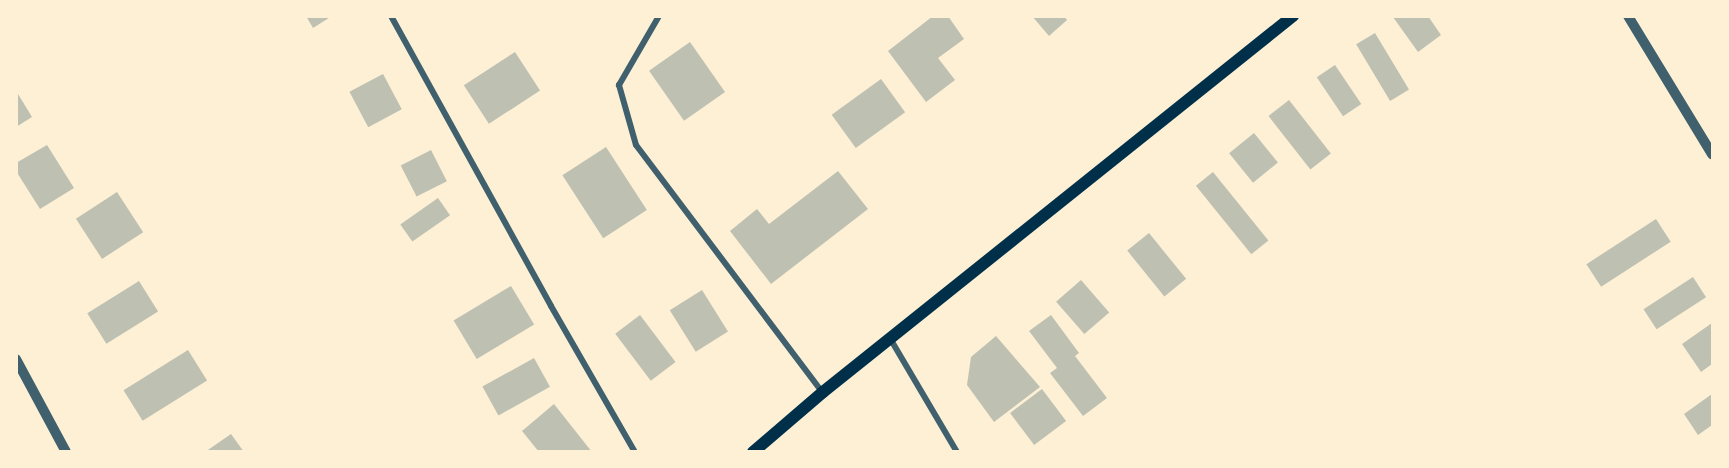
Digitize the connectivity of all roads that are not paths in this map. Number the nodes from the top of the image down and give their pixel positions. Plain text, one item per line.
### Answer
1 (391, 16) edge
2 (659, 16) edge
3 (1293, 16) edge
4 (1628, 16) edge
5 (1713, 154) edge
6 (891, 340) junction
7 (16, 359) edge
8 (823, 392) junction
9 (66, 452) edge
10 (635, 452) edge
11 (753, 452) edge
12 (957, 452) edge

1 - 10 street
2 - 8 street
3 - 6 main road
4 - 5 street
6 - 8 main road
6 - 12 street
7 - 9 street
8 - 11 main road

